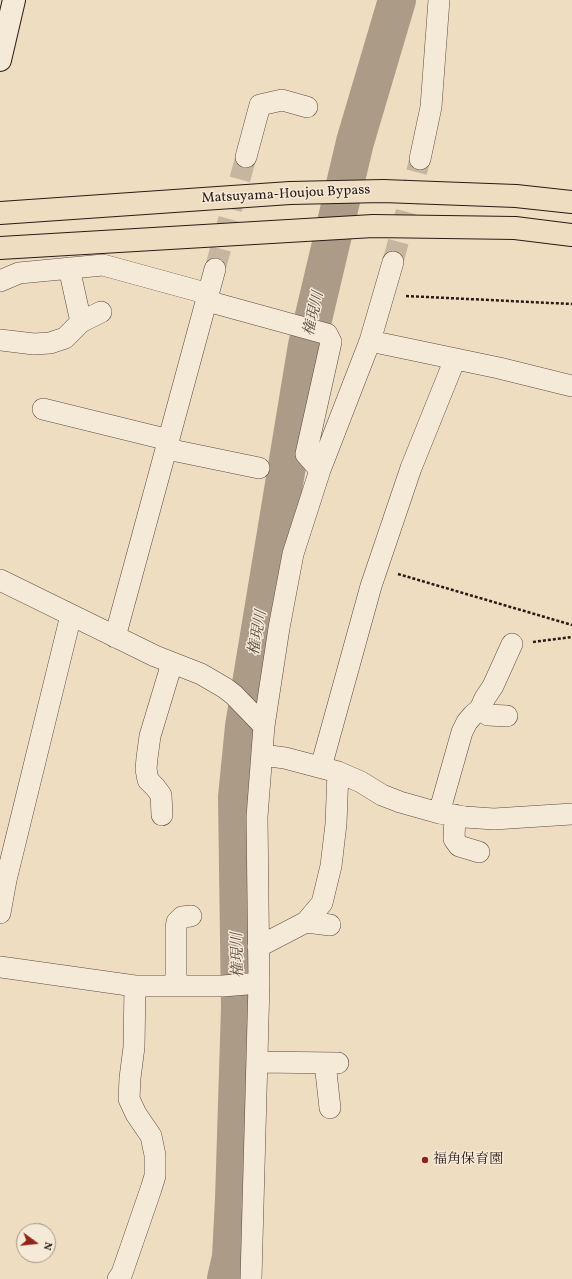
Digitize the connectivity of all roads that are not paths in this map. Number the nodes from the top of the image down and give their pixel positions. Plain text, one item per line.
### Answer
1 (14, 0) edge
2 (439, 0) edge
3 (1, 49) edge
4 (306, 107) dead end
5 (246, 157) tunnel mouth
6 (420, 159) tunnel mouth
7 (572, 202) edge
8 (0, 213) edge
9 (572, 235) edge
10 (0, 248) edge
11 (393, 262) tunnel mouth
12 (69, 268) junction
13 (215, 269) tunnel mouth
14 (0, 281) edge
15 (208, 298) junction
16 (101, 312) dead end
17 (81, 322) junction
18 (0, 340) edge
19 (370, 341) junction
20 (455, 359) junction
21 (572, 386) edge
22 (43, 409) dead end
23 (168, 445) junction
24 (259, 468) dead end
25 (320, 470) junction
26 (0, 580) edge
27 (71, 615) junction
28 (115, 637) junction
29 (512, 644) road end
30 (172, 663) junction
31 (480, 709) junction
32 (507, 716) dead end
33 (261, 723) junction
34 (262, 755) junction
35 (330, 770) junction
36 (447, 814) junction
37 (572, 814) edge
38 (162, 815) dead end
39 (479, 852) dead end
40 (0, 912) edge
41 (191, 916) dead end
42 (306, 922) junction
43 (330, 925) dead end
44 (258, 947) junction
45 (0, 967) edge
46 (255, 983) junction
47 (135, 986) junction
48 (176, 986) junction
49 (257, 1062) junction
50 (330, 1108) dead end
51 (118, 1279) edge
52 (251, 1279) edge

1 - 3 street
2 - 6 street
4 - 5 street
7 - 8 highway, Matsuyama-Houjou Bypass
9 - 10 highway
11 - 19 street
12 - 14 street
12 - 15 street
12 - 17 street
13 - 15 street
15 - 23 street
15 - 25 street
16 - 17 street
17 - 18 street
19 - 20 street
19 - 25 street
20 - 21 street
20 - 35 street
22 - 23 street
23 - 24 street
23 - 28 street
25 - 33 street
26 - 27 street
27 - 28 street
27 - 40 street
28 - 30 street
29 - 31 street
30 - 33 street
30 - 38 street
31 - 32 street
31 - 36 street
33 - 34 street
34 - 35 street
34 - 44 street
35 - 36 street
35 - 42 street
36 - 37 street
36 - 39 street
41 - 48 street
42 - 43 street
42 - 44 street
44 - 46 street
45 - 47 street
46 - 48 street
46 - 49 street
47 - 48 street
47 - 51 street
49 - 50 street
49 - 52 street

